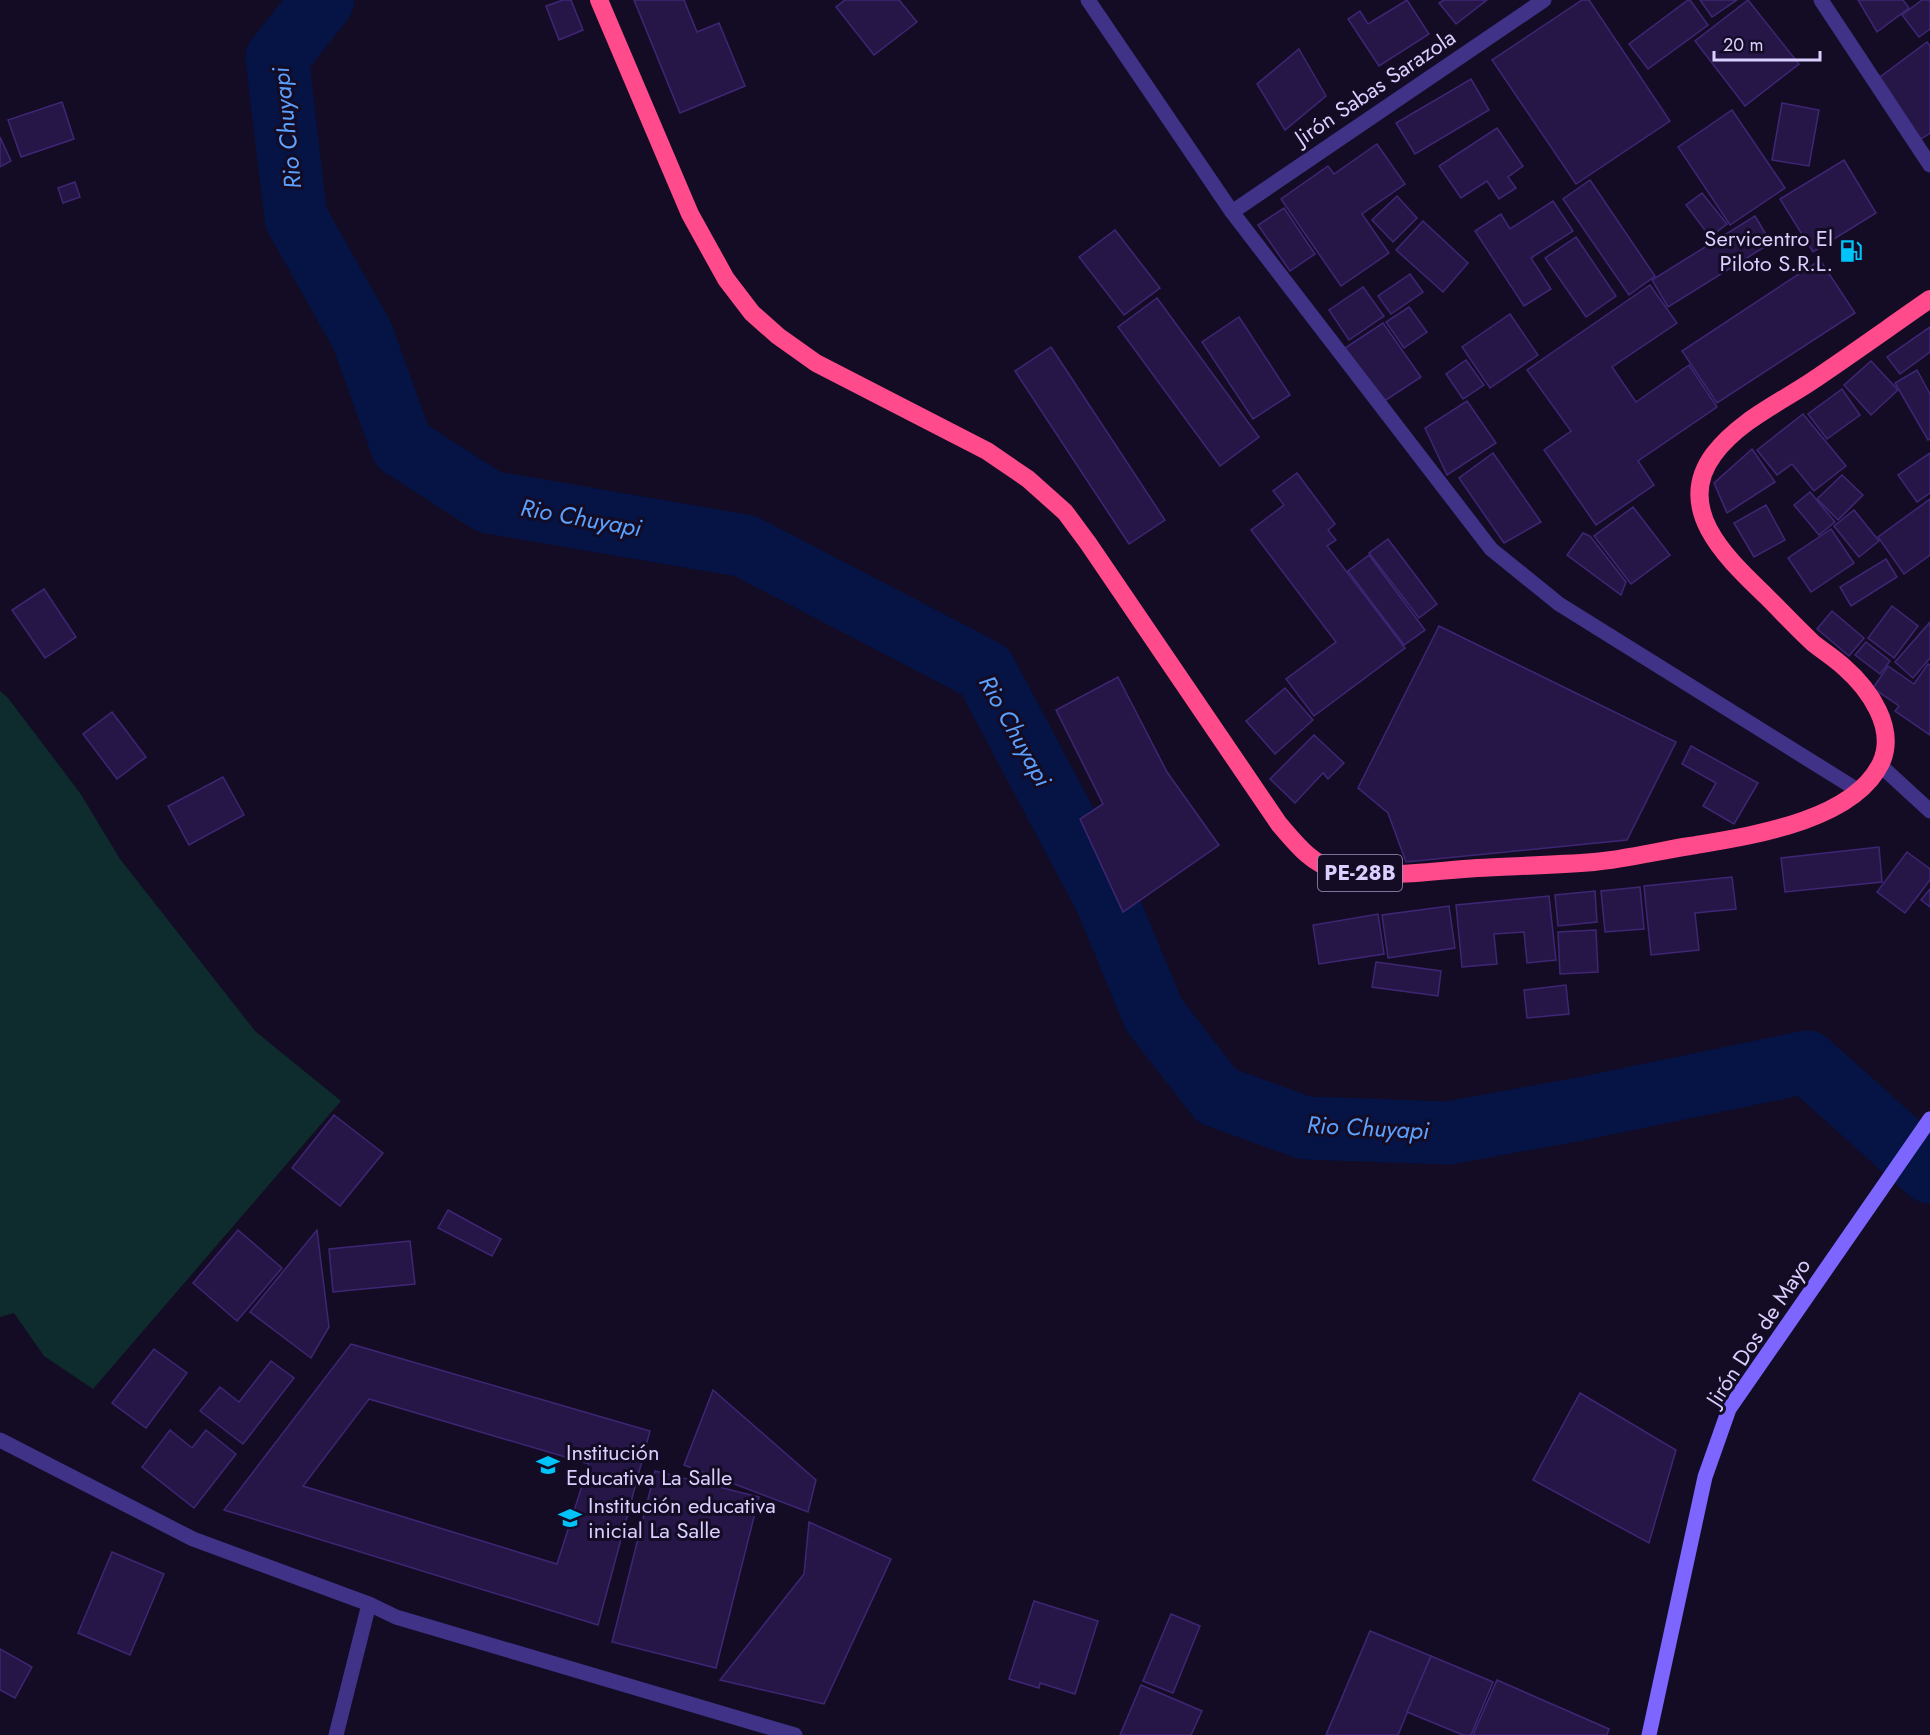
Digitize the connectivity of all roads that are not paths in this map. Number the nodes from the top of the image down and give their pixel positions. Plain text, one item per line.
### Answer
1 (599, 0) edge
2 (1088, 0) edge
3 (1544, 0) edge
4 (1821, 0) edge
5 (1930, 165) edge
6 (1232, 212) junction
7 (1930, 298) edge
8 (1880, 765) junction
9 (1859, 791) junction
10 (1930, 811) edge
11 (1930, 1119) edge
12 (0, 1440) edge
13 (369, 1604) junction
14 (336, 1735) edge
15 (795, 1735) edge
16 (1648, 1735) edge

1 - 9 highway, PE-28B
2 - 6 street
3 - 6 street, Jirón Sabas Sarazola
4 - 5 street
6 - 9 street
7 - 8 highway, PE-28B
8 - 9 highway, PE-28B
8 - 10 street
11 - 16 street, Jirón Dos de Mayo
12 - 13 street
13 - 14 street
13 - 15 street

